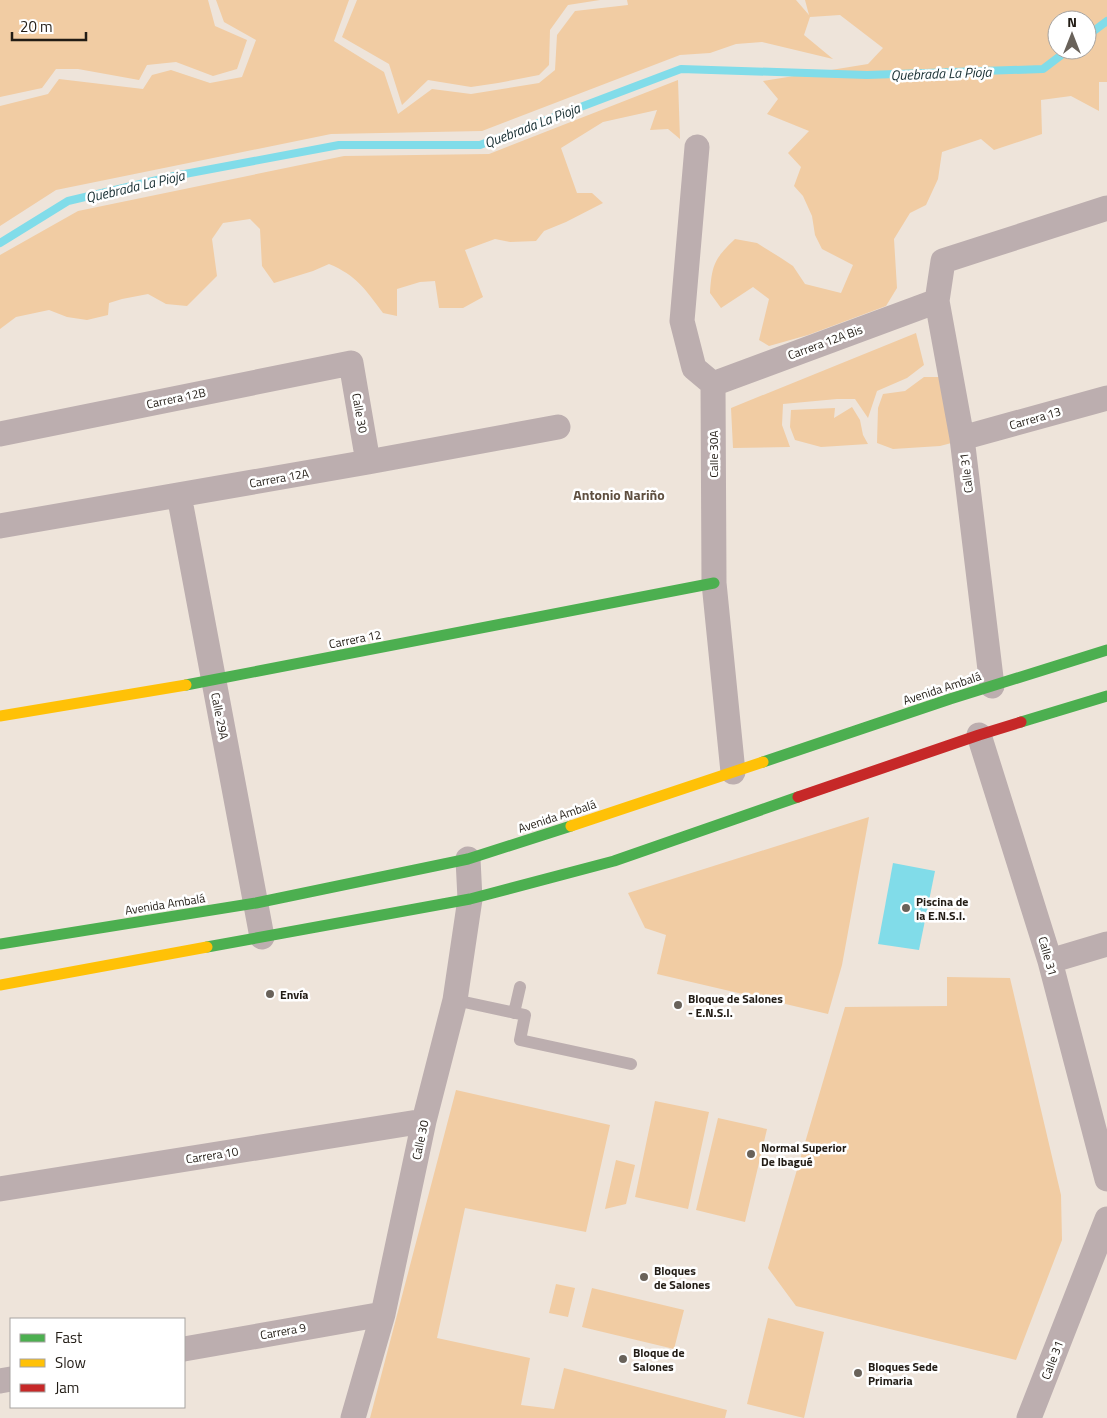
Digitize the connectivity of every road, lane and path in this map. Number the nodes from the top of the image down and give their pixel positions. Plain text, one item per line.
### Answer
1 (697, 147) dead end
2 (1107, 208) edge
3 (937, 301) junction
4 (351, 363) joint
5 (713, 384) junction
6 (1107, 398) edge
7 (558, 427) dead end
8 (0, 434) edge
9 (962, 438) junction
10 (368, 462) junction
11 (179, 495) junction
12 (0, 526) edge
13 (714, 584) junction
14 (1107, 650) edge
15 (213, 680) junction
16 (992, 686) junction
17 (1107, 696) edge
18 (0, 716) edge
19 (980, 736) junction
20 (732, 772) junction
21 (468, 859) junction
22 (470, 898) junction
23 (256, 903) junction
24 (262, 937) junction
25 (0, 944) edge
26 (1107, 944) edge
27 (1050, 962) junction
28 (0, 985) edge
29 (520, 987) dead end
30 (455, 1000) junction
31 (514, 1012) junction
32 (631, 1064) dead end
33 (424, 1121) junction
34 (1107, 1179) edge
35 (0, 1189) edge
36 (1107, 1219) edge
37 (383, 1314) junction
38 (185, 1349) edge
39 (353, 1418) edge
40 (1029, 1418) edge

1 - 5 street
2 - 3 street, Calle 31
3 - 5 street, Carrera 12A Bis
3 - 9 street, Calle 31
4 - 8 street, Carrera 12B
4 - 10 street, Calle 30
5 - 13 street, Calle 30A
6 - 9 street, Carrera 13
7 - 10 street, Carrera 12A
9 - 16 street, Calle 31
10 - 11 street, Carrera 12A
11 - 12 street, Carrera 12A
11 - 15 street, Calle 29A
13 - 15 main road, Carrera 12
13 - 20 street, Calle 30A
14 - 16 main road, Avenida Ambalá
15 - 18 main road, Carrera 12
15 - 23 street, Calle 29A
16 - 20 main road, Avenida Ambalá
17 - 19 main road
19 - 22 main road
19 - 27 street, Calle 31
20 - 21 main road, Avenida Ambalá
21 - 22 street, Calle 30
21 - 23 main road, Avenida Ambalá
22 - 24 main road
22 - 30 street, Calle 30
23 - 24 street, Calle 29A
23 - 25 main road, Avenida Ambalá
24 - 28 main road
26 - 27 street
27 - 34 street, Calle 31
29 - 31 lane
30 - 31 lane
30 - 33 street, Calle 30
31 - 32 lane
33 - 35 street, Carrera 10
33 - 37 street, Calle 30
36 - 40 street, Calle 31
37 - 38 street, Carrera 9
37 - 39 street, Calle 30

